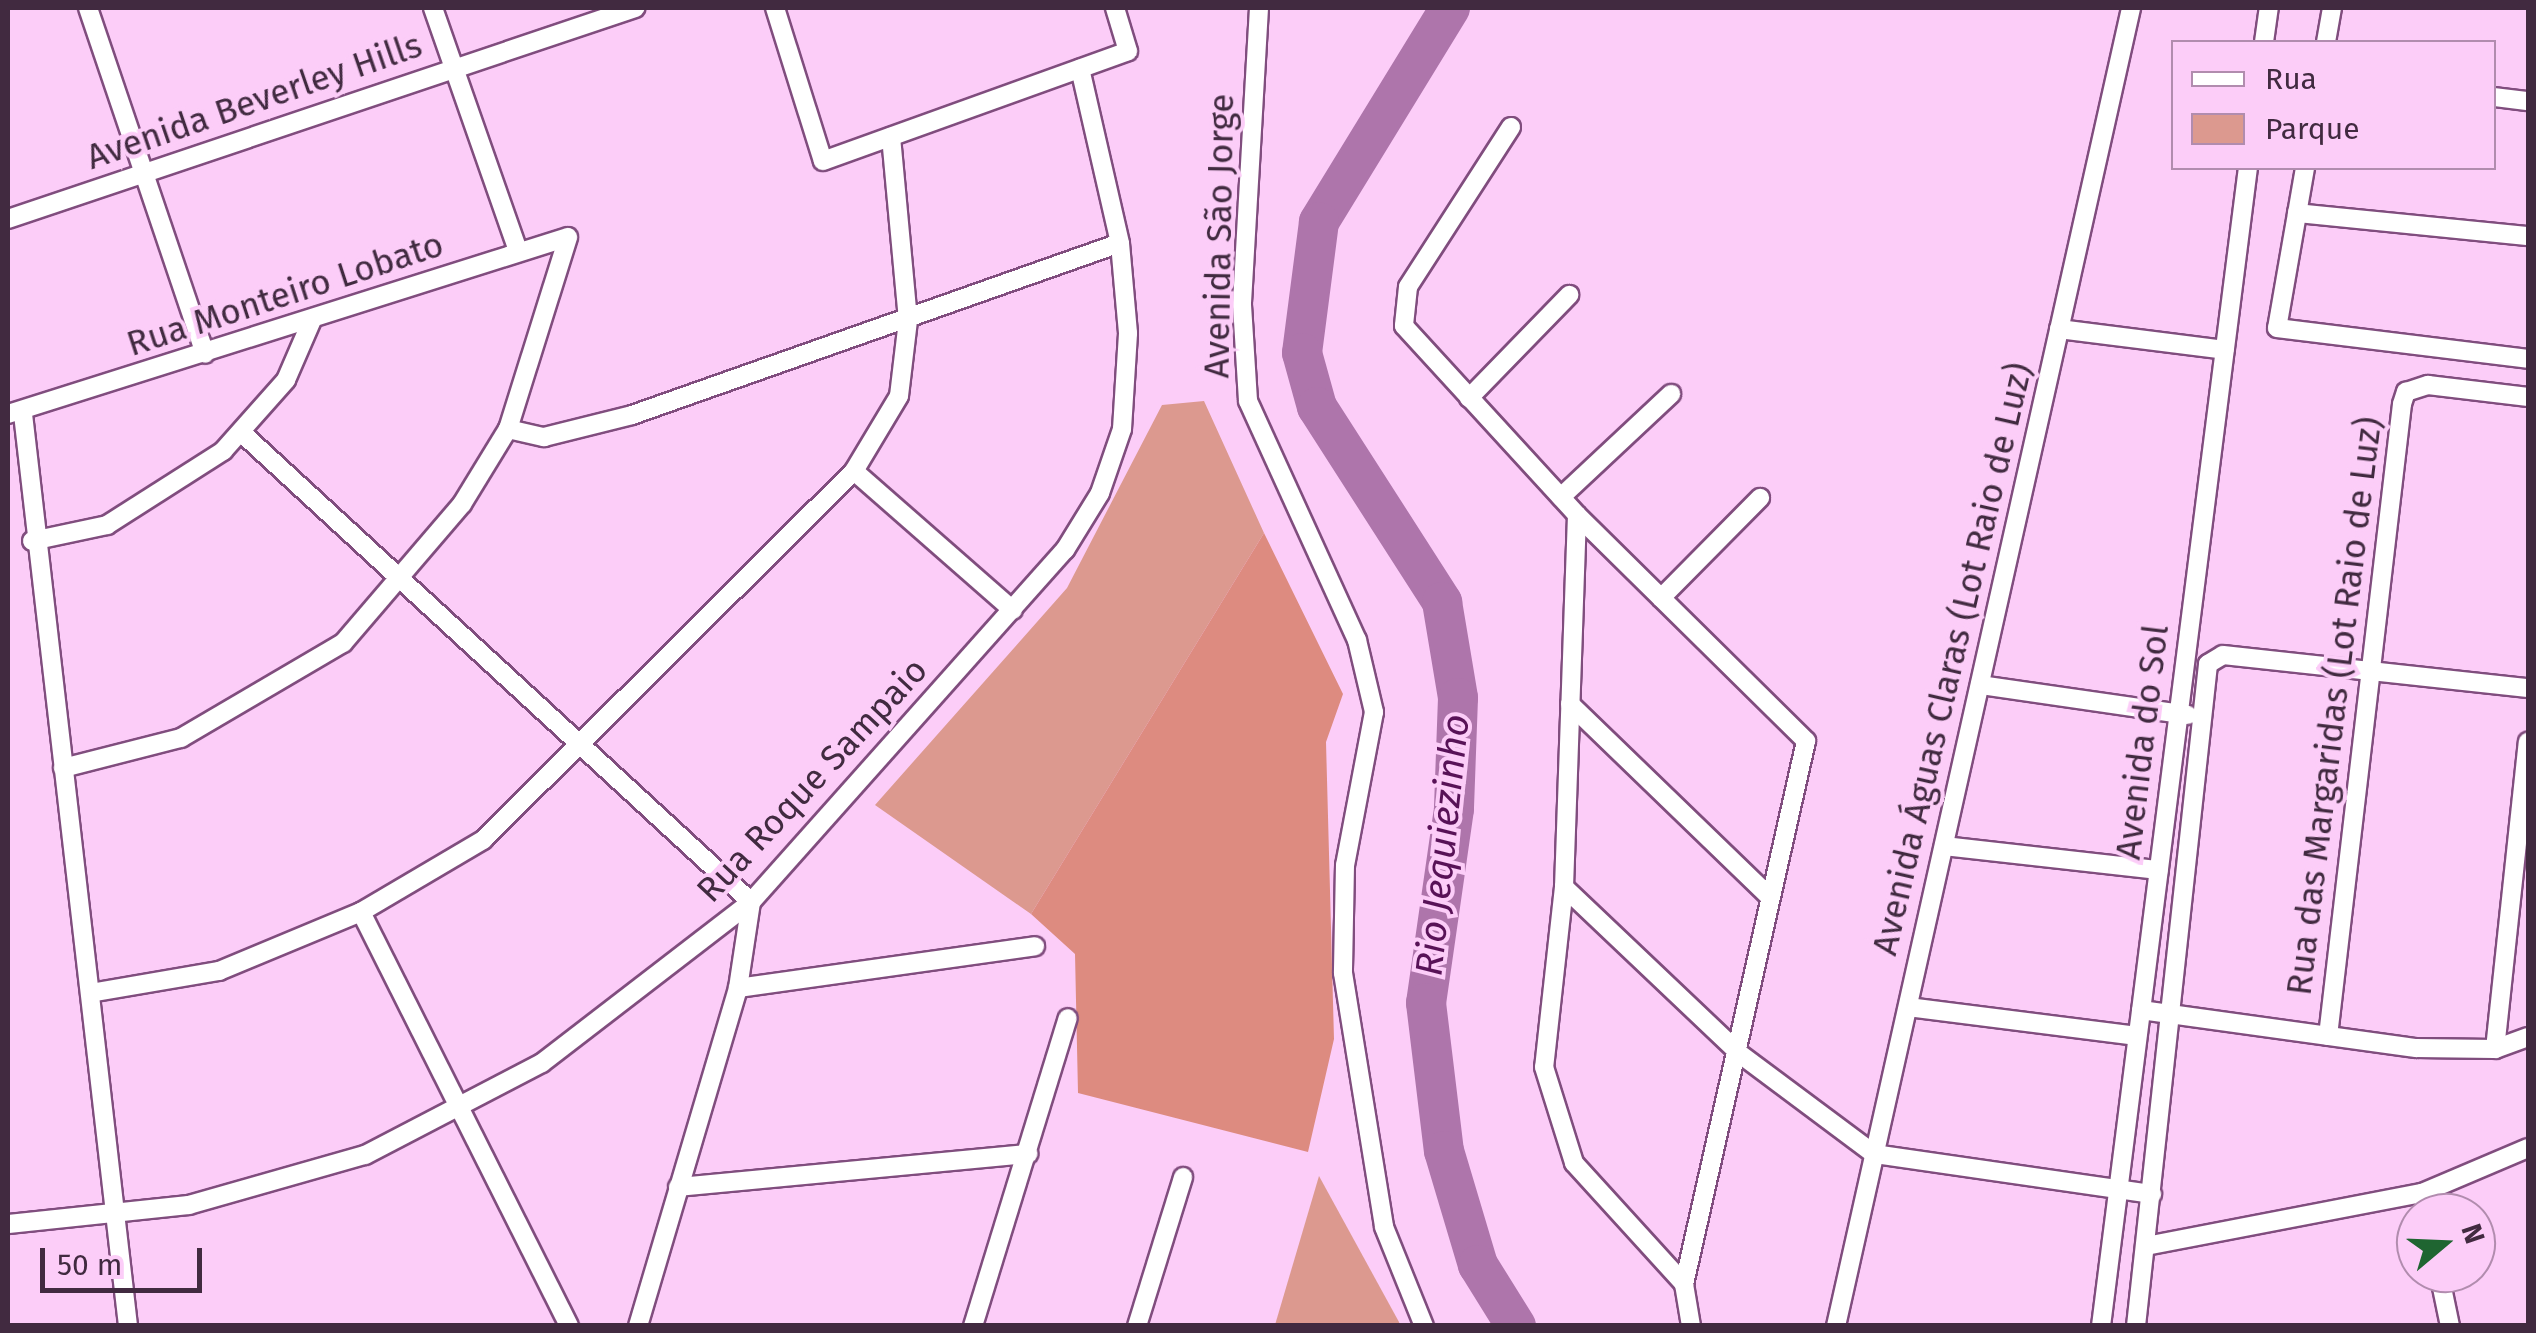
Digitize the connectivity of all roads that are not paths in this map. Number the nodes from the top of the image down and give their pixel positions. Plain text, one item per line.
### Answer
1 (88, 8) edge
2 (433, 8) edge
3 (635, 8) edge
4 (775, 8) edge
5 (1115, 8) edge
6 (1259, 8) edge
7 (2131, 8) edge
8 (2269, 8) edge
9 (2332, 8) edge
10 (2264, 40) edge
11 (2326, 40) edge
12 (454, 68) junction
13 (1080, 69) junction
14 (2496, 97) edge
15 (2528, 100) edge
16 (1512, 127) dead end
17 (891, 137) junction
18 (2248, 170) edge
19 (2305, 170) edge
20 (146, 173) junction
21 (2297, 213) junction
22 (8, 219) edge
23 (2528, 236) edge
24 (1120, 243) junction
25 (518, 251) junction
26 (1569, 295) dead end
27 (312, 320) junction
28 (908, 320) junction
29 (2059, 329) junction
30 (2225, 350) junction
31 (205, 354) junction
32 (2528, 359) edge
33 (1671, 394) dead end
34 (2528, 397) edge
35 (1469, 398) junction
36 (15, 414) edge
37 (508, 430) junction
38 (243, 434) junction
39 (854, 470) junction
40 (1561, 498) junction
41 (1760, 498) dead end
42 (1577, 514) junction
43 (32, 540) junction
44 (399, 579) junction
45 (1661, 598) junction
46 (1013, 610) junction
47 (2372, 669) junction
48 (1980, 685) junction
49 (2528, 688) edge
50 (1570, 704) junction
51 (2178, 714) junction
52 (2198, 717) junction
53 (2528, 742) edge
54 (578, 746) junction
55 (62, 768) junction
56 (1944, 846) junction
57 (2158, 870) junction
58 (1564, 887) junction
59 (1769, 896) junction
60 (751, 902) junction
61 (361, 912) junction
62 (1035, 946) dead end
63 (738, 988) junction
64 (96, 992) junction
65 (1908, 1007) junction
66 (2141, 1010) junction
67 (2174, 1014) junction
68 (1068, 1018) dead end
69 (2137, 1036) junction
70 (2328, 1036) junction
71 (2528, 1037) edge
72 (2496, 1049) junction
73 (1740, 1054) junction
74 (463, 1110) junction
75 (2528, 1148) edge
76 (1028, 1154) junction
77 (1874, 1154) junction
78 (1183, 1177) dead end
79 (2118, 1185) junction
80 (678, 1187) junction
81 (2422, 1193) edge
82 (2152, 1194) junction
83 (2396, 1198) edge
84 (112, 1216) junction
85 (8, 1224) edge
86 (2146, 1246) junction
87 (1684, 1284) junction
88 (2443, 1293) edge
89 (128, 1326) edge
90 (569, 1326) edge
91 (638, 1326) edge
92 (973, 1326) edge
93 (1137, 1326) edge
94 (1424, 1326) edge
95 (1691, 1326) edge
96 (1836, 1326) edge
97 (2100, 1326) edge
98 (2136, 1326) edge
99 (2450, 1326) edge

1 - 20 street
2 - 12 street
3 - 12 street, Avenida Beverley Hills
4 - 17 street
5 - 13 street
6 - 94 street, Avenida São Jorge
7 - 29 street, Avenida Águas Claras (Lot Raio de Luz)
8 - 10 street
9 - 11 street
12 - 20 street, Avenida Beverley Hills
12 - 25 street
13 - 17 street
13 - 24 street, Rua Roque Sampaio
14 - 15 street
16 - 35 street
17 - 28 street
18 - 30 street, Avenida do Sol
19 - 21 street
20 - 22 street, Avenida Beverley Hills
20 - 31 street
21 - 23 street
21 - 32 street
24 - 28 street
24 - 46 street, Rua Roque Sampaio
25 - 27 street, Rua Monteiro Lobato
25 - 37 street, Rua Monteiro Lobato
26 - 35 street
27 - 31 street, Rua Monteiro Lobato
27 - 38 street
28 - 37 street
28 - 39 street
29 - 30 street
29 - 48 street, Avenida Águas Claras (Lot Raio de Luz)
30 - 51 street, Avenida do Sol
31 - 36 street, Rua Monteiro Lobato
33 - 40 street
34 - 47 street, Rua das Margaridas (Lot Raio de Luz)
35 - 40 street
36 - 43 street
37 - 44 street
38 - 43 street
38 - 44 street
39 - 46 street
39 - 54 street
40 - 42 street
41 - 45 street
42 - 45 street
42 - 50 street
43 - 55 street
44 - 54 street
44 - 55 street
45 - 59 street
46 - 60 street, Rua Roque Sampaio
47 - 49 street
47 - 52 street, Avenida do Sol
47 - 70 street, Rua das Margaridas (Lot Raio de Luz)
48 - 51 street
48 - 56 street, Avenida Águas Claras (Lot Raio de Luz)
50 - 58 street
50 - 59 street
51 - 52 street
51 - 57 street, Avenida do Sol
52 - 67 street, Avenida do Sol
53 - 72 street
54 - 60 street
54 - 61 street
55 - 64 street
56 - 57 street
56 - 65 street, Avenida Águas Claras (Lot Raio de Luz)
57 - 66 street, Avenida do Sol
58 - 73 street
58 - 87 street
59 - 73 street
60 - 63 street
60 - 74 street, Rua Roque Sampaio
61 - 64 street
61 - 74 street
62 - 63 street
63 - 80 street
64 - 84 street
65 - 69 street
65 - 77 street, Avenida Águas Claras (Lot Raio de Luz)
66 - 67 street
66 - 69 street, Avenida do Sol
67 - 70 street
67 - 82 street, Avenida do Sol
68 - 76 street
69 - 79 street, Avenida do Sol
70 - 72 street
71 - 72 street
73 - 77 street
73 - 87 street
74 - 84 street, Rua Roque Sampaio
74 - 90 street
75 - 81 street
76 - 80 street
76 - 92 street
77 - 79 street
77 - 96 street, Avenida Águas Claras (Lot Raio de Luz)
78 - 93 street
79 - 82 street
79 - 97 street, Avenida do Sol
80 - 91 street
82 - 86 street, Avenida do Sol
83 - 86 street
84 - 85 street, Rua Roque Sampaio
84 - 89 street
86 - 98 street, Avenida do Sol
87 - 95 street
88 - 99 street

